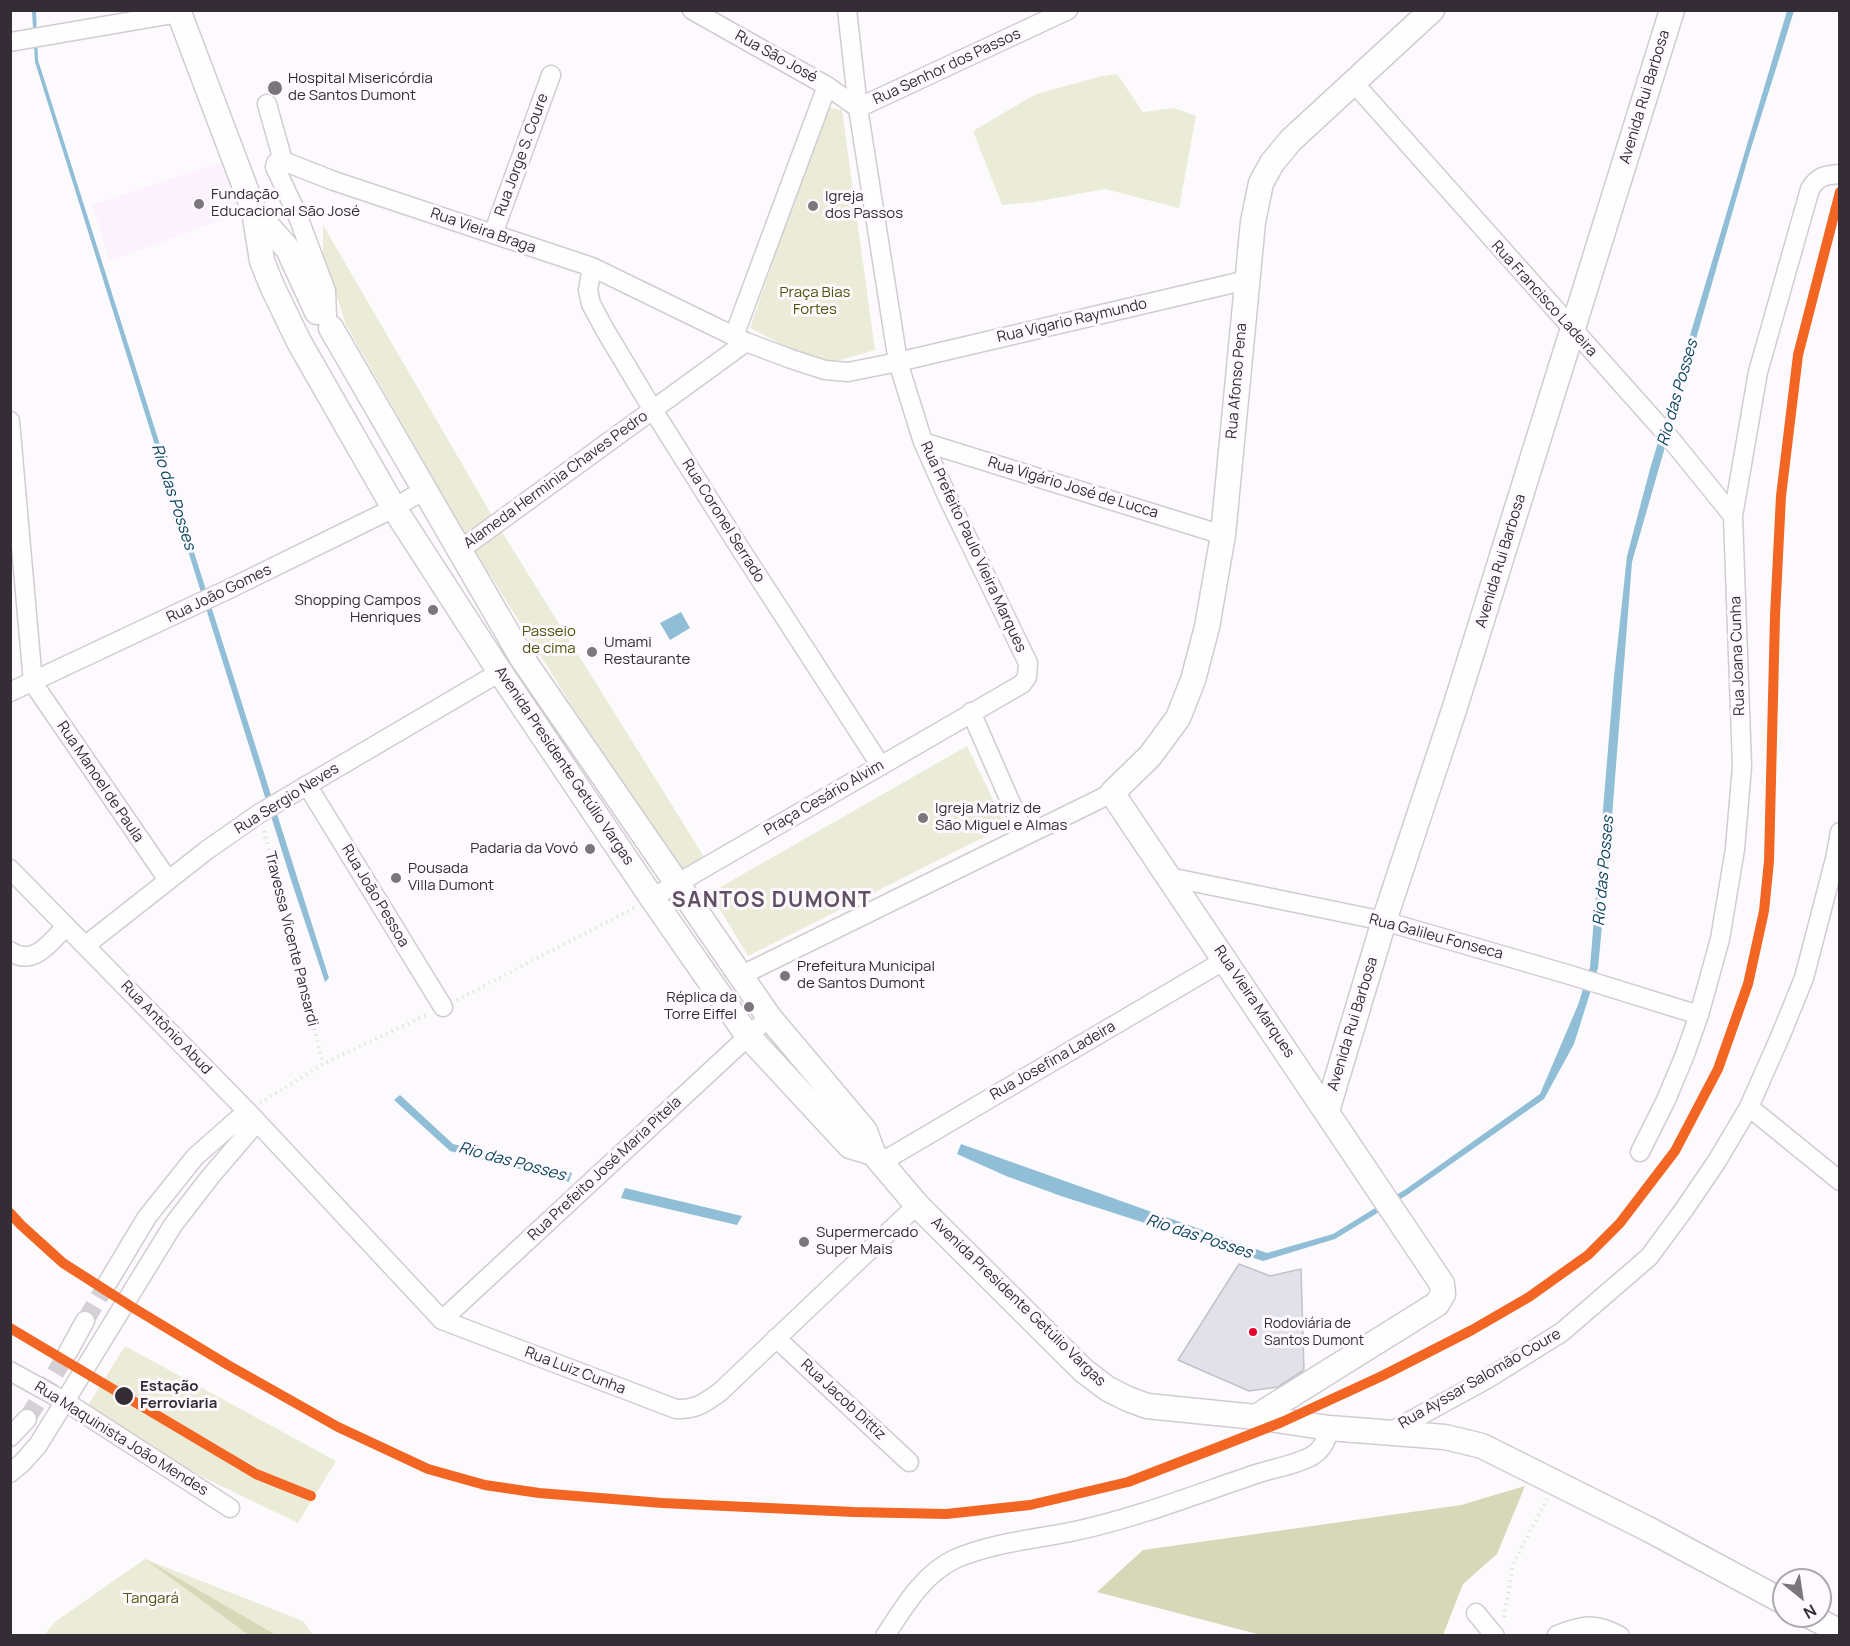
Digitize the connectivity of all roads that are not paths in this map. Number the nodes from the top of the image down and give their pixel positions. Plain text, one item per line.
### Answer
1 (692, 10) edge
2 (848, 10) edge
3 (1068, 10) edge
4 (1432, 10) edge
5 (1672, 10) edge
6 (179, 12) edge
7 (14, 42) edge
8 (551, 75) dead end
9 (1353, 82) junction
10 (827, 86) junction
11 (267, 104) dead end
12 (858, 108) junction
13 (283, 161) junction
14 (1839, 174) edge
15 (254, 210) junction
16 (493, 234) junction
17 (592, 267) junction
18 (1247, 280) junction
19 (325, 319) junction
20 (1572, 330) junction
21 (297, 337) junction
22 (740, 339) junction
23 (898, 362) junction
24 (653, 410) junction
25 (10, 421) edge
26 (923, 442) junction
27 (424, 490) junction
28 (394, 508) junction
29 (1733, 516) junction
30 (15, 518) edge
31 (1223, 535) junction
32 (460, 550) junction
33 (1028, 663) joint
34 (500, 672) junction
35 (33, 683) junction
36 (10, 692) edge
37 (971, 712) junction
38 (582, 746) junction
39 (881, 766) junction
40 (307, 785) junction
41 (1112, 793) junction
42 (1839, 832) edge
43 (1025, 835) junction
44 (10, 869) edge
45 (1169, 876) junction
46 (168, 880) junction
47 (677, 884) junction
48 (652, 898) junction
49 (1384, 921) junction
50 (66, 926) junction
51 (86, 945) junction
52 (10, 951) edge
53 (1225, 960) junction
54 (740, 976) junction
55 (442, 1007) dead end
56 (1699, 1015) junction
57 (769, 1017) junction
58 (748, 1036) junction
59 (1749, 1107) junction
60 (1327, 1111) junction
61 (252, 1117) junction
62 (1640, 1152) dead end
63 (877, 1158) junction
64 (1839, 1181) edge
65 (917, 1205) junction
66 (108, 1282) tunnel mouth
67 (442, 1320) junction
68 (85, 1321) tunnel mouth
69 (776, 1338) junction
70 (68, 1353) tunnel mouth
71 (10, 1371) edge
72 (66, 1402) junction
73 (1256, 1417) junction
74 (27, 1419) tunnel mouth
75 (1329, 1428) junction
76 (1390, 1432) junction
77 (10, 1437) edge
78 (909, 1462) dead end
79 (10, 1473) edge
80 (230, 1508) dead end
81 (1772, 1596) edge
82 (1476, 1613) dead end
83 (1498, 1630) edge
84 (885, 1635) edge
85 (1557, 1635) edge
86 (1620, 1635) edge

1 - 10 street, Rua São José
2 - 12 street
3 - 12 street, Rua Senhor dos Passos
4 - 9 main road, Rua Afonso Pena
5 - 20 main road, Avenida Rui Barbosa
6 - 7 street
6 - 15 main road, Avenida Presidente Getúlio Vargas
8 - 16 street, Rua Jorge S. Coure
9 - 18 main road, Rua Afonso Pena
9 - 20 street, Rua Francisco Ladeira
10 - 12 street, Rua São José
10 - 22 street
11 - 13 street
12 - 23 street
13 - 16 street, Rua Vieira Braga
13 - 19 street
14 - 29 street, Rua Joana Cunha
15 - 19 main road, Avenida Presidente Getúlio Vargas
15 - 21 main road, Avenida Presidente Getúlio Vargas
16 - 17 street, Rua Vieira Braga
17 - 22 street, Rua Vieira Braga
17 - 24 street, Rua Coronel Serrado
18 - 23 street, Rua Vigario Raymundo
18 - 31 main road, Rua Afonso Pena
19 - 21 main road
19 - 27 main road, Avenida Presidente Getúlio Vargas
20 - 29 street, Rua Francisco Ladeira
20 - 49 main road, Avenida Rui Barbosa
21 - 28 main road, Avenida Presidente Getúlio Vargas
22 - 23 street
22 - 24 street, Alameda Herminia Chaves Pedro
23 - 26 street, Rua Prefeito Paulo Vieira Marques
24 - 32 street, Alameda Herminia Chaves Pedro
24 - 39 street, Rua Coronel Serrado
25 - 30 street
26 - 31 street, Rua Vigário José de Lucca
26 - 33 street, Rua Prefeito Paulo Vieira Marques
27 - 28 street, Rua João Gomes
27 - 32 main road, Avenida Presidente Getúlio Vargas
28 - 34 main road, Avenida Presidente Getúlio Vargas
28 - 35 street, Rua João Gomes
29 - 56 street, Rua Joana Cunha
30 - 35 street
31 - 41 main road, Rua Afonso Pena
32 - 38 main road, Avenida Presidente Getúlio Vargas
33 - 37 street, Praça Cesário Alvim
34 - 38 main road
34 - 40 street, Rua Sergio Neves
34 - 48 main road, Avenida Presidente Getúlio Vargas
35 - 36 street, Rua João Gomes
35 - 46 street, Rua Manoel de Paula
37 - 39 street, Praça Cesário Alvim
37 - 43 street
38 - 47 main road, Avenida Presidente Getúlio Vargas
39 - 47 street, Praça Cesário Alvim
40 - 46 street, Rua Sergio Neves
40 - 55 street, Rua João Pessoa
41 - 43 street
41 - 45 main road, Rua Vieira Marques
42 - 59 street, Rua Ayssar Salomão Coure
43 - 54 street
44 - 50 street, Rua Antônio Abud
45 - 49 street, Rua Galileu Fonseca
45 - 53 main road, Rua Vieira Marques
46 - 51 street, Rua Sergio Neves
47 - 48 street, Praça Cesário Alvim
47 - 54 main road, Avenida Presidente Getúlio Vargas
48 - 54 main road
48 - 58 main road, Avenida Presidente Getúlio Vargas
49 - 56 street, Rua Galileu Fonseca
49 - 60 main road, Avenida Rui Barbosa
50 - 51 street, Rua Antônio Abud
50 - 52 street
51 - 61 street, Rua Antônio Abud
53 - 60 main road, Rua Vieira Marques
53 - 63 street, Rua Josefina Ladeira
54 - 57 main road, Avenida Presidente Getúlio Vargas
56 - 62 street, Rua Joana Cunha
57 - 58 street, Rua Prefeito José Maria Pitela
57 - 63 main road, Avenida Presidente Getúlio Vargas
58 - 63 main road, Avenida Presidente Getúlio Vargas
58 - 67 street, Rua Prefeito José Maria Pitela
59 - 64 street
59 - 76 street, Rua Ayssar Salomão Coure
60 - 73 main road, Rua Vieira Marques
61 - 66 street
61 - 67 street, Rua Luiz Cunha
61 - 72 street
63 - 65 main road, Avenida Presidente Getúlio Vargas
65 - 69 street, Rua Luiz Cunha
65 - 73 main road, Avenida Presidente Getúlio Vargas
67 - 69 street, Rua Luiz Cunha
68 - 70 street
69 - 78 street, Rua Jacob Dittiz
71 - 72 street, Rua Maquinista João Mendes
72 - 79 street
72 - 80 street, Rua Maquinista João Mendes
73 - 75 main road, Avenida Presidente Getúlio Vargas
74 - 77 street
75 - 76 main road, Avenida Presidente Getúlio Vargas
75 - 84 street
76 - 81 main road, Avenida Presidente Getúlio Vargas
82 - 83 street
85 - 86 street

